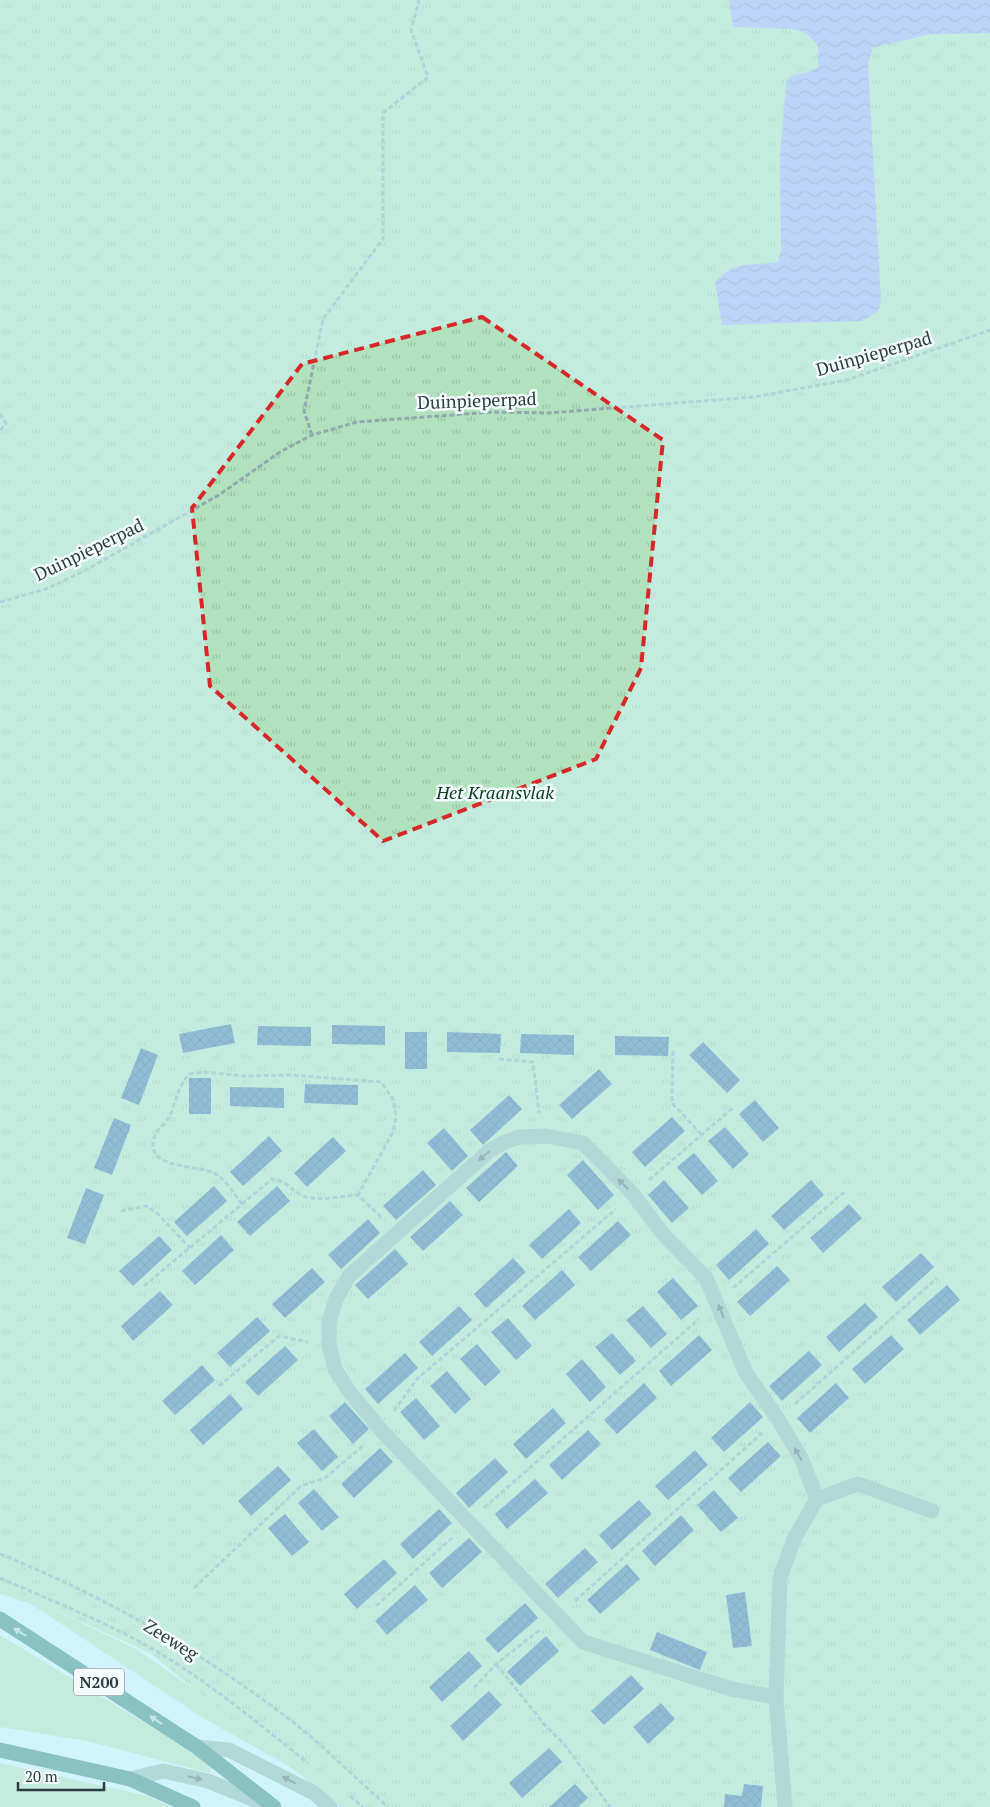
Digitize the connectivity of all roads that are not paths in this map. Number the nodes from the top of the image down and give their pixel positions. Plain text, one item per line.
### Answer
1 (817, 1498) junction
2 (932, 1511) dead end
3 (0, 1619) edge
4 (776, 1697) junction
5 (197, 1747) junction
6 (0, 1750) edge
7 (130, 1779) junction
8 (193, 1807) edge
9 (273, 1807) edge
10 (330, 1807) edge
11 (785, 1807) edge

1 - 2 lane
1 - 4 lane
1 -> 4 lane
5 -> 3 main road, N200
4 - 11 lane
5 - 9 main road, N200
10 -> 5 lane
6 - 7 main road
7 - 8 main road
7 -> 9 lane

